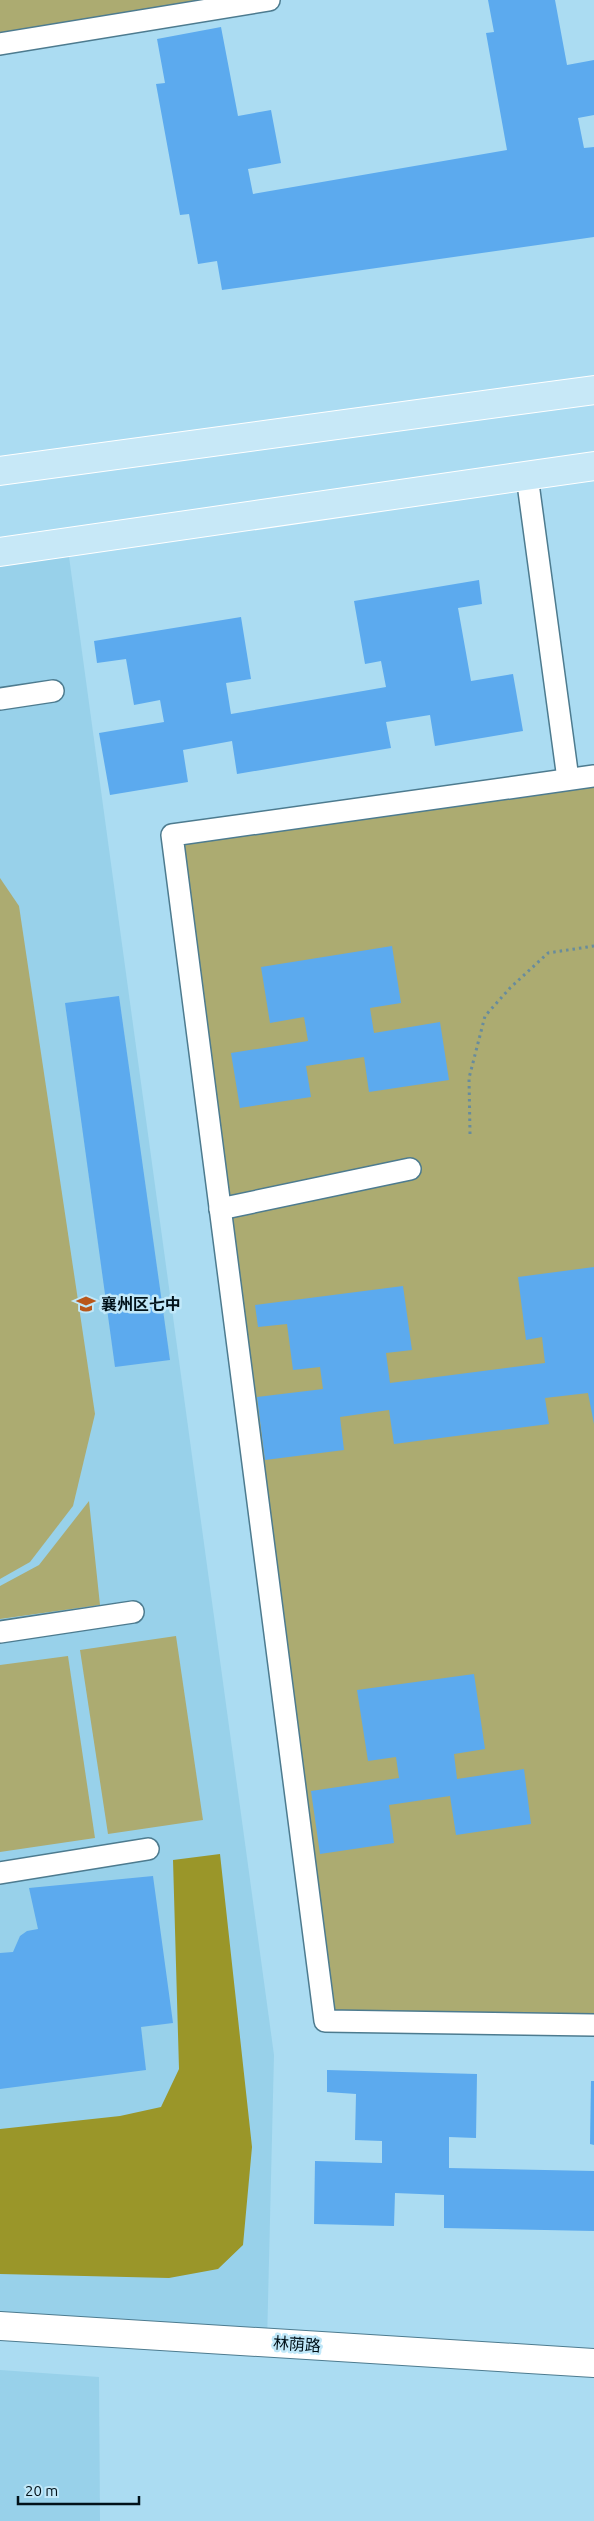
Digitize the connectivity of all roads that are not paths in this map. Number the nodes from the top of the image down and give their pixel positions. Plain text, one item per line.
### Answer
1 (269, 0) edge
2 (0, 44) edge
3 (594, 390) edge
4 (594, 466) edge
5 (0, 472) edge
6 (527, 476) junction
7 (0, 552) edge
8 (53, 691) dead end
9 (0, 699) edge
10 (594, 776) edge
11 (568, 779) junction
12 (410, 1169) dead end
13 (220, 1209) junction
14 (133, 1612) dead end
15 (0, 1632) edge
16 (148, 1849) dead end
17 (0, 1873) edge
18 (594, 2026) edge
19 (0, 2326) edge
20 (594, 2363) edge

1 - 2 lane
3 - 5 main road
4 - 6 main road
6 - 7 main road
6 - 11 lane
8 - 9 lane
10 - 11 lane
11 - 13 lane
12 - 13 lane
13 - 18 lane
14 - 15 lane
16 - 17 lane
19 - 20 street, 林荫路

